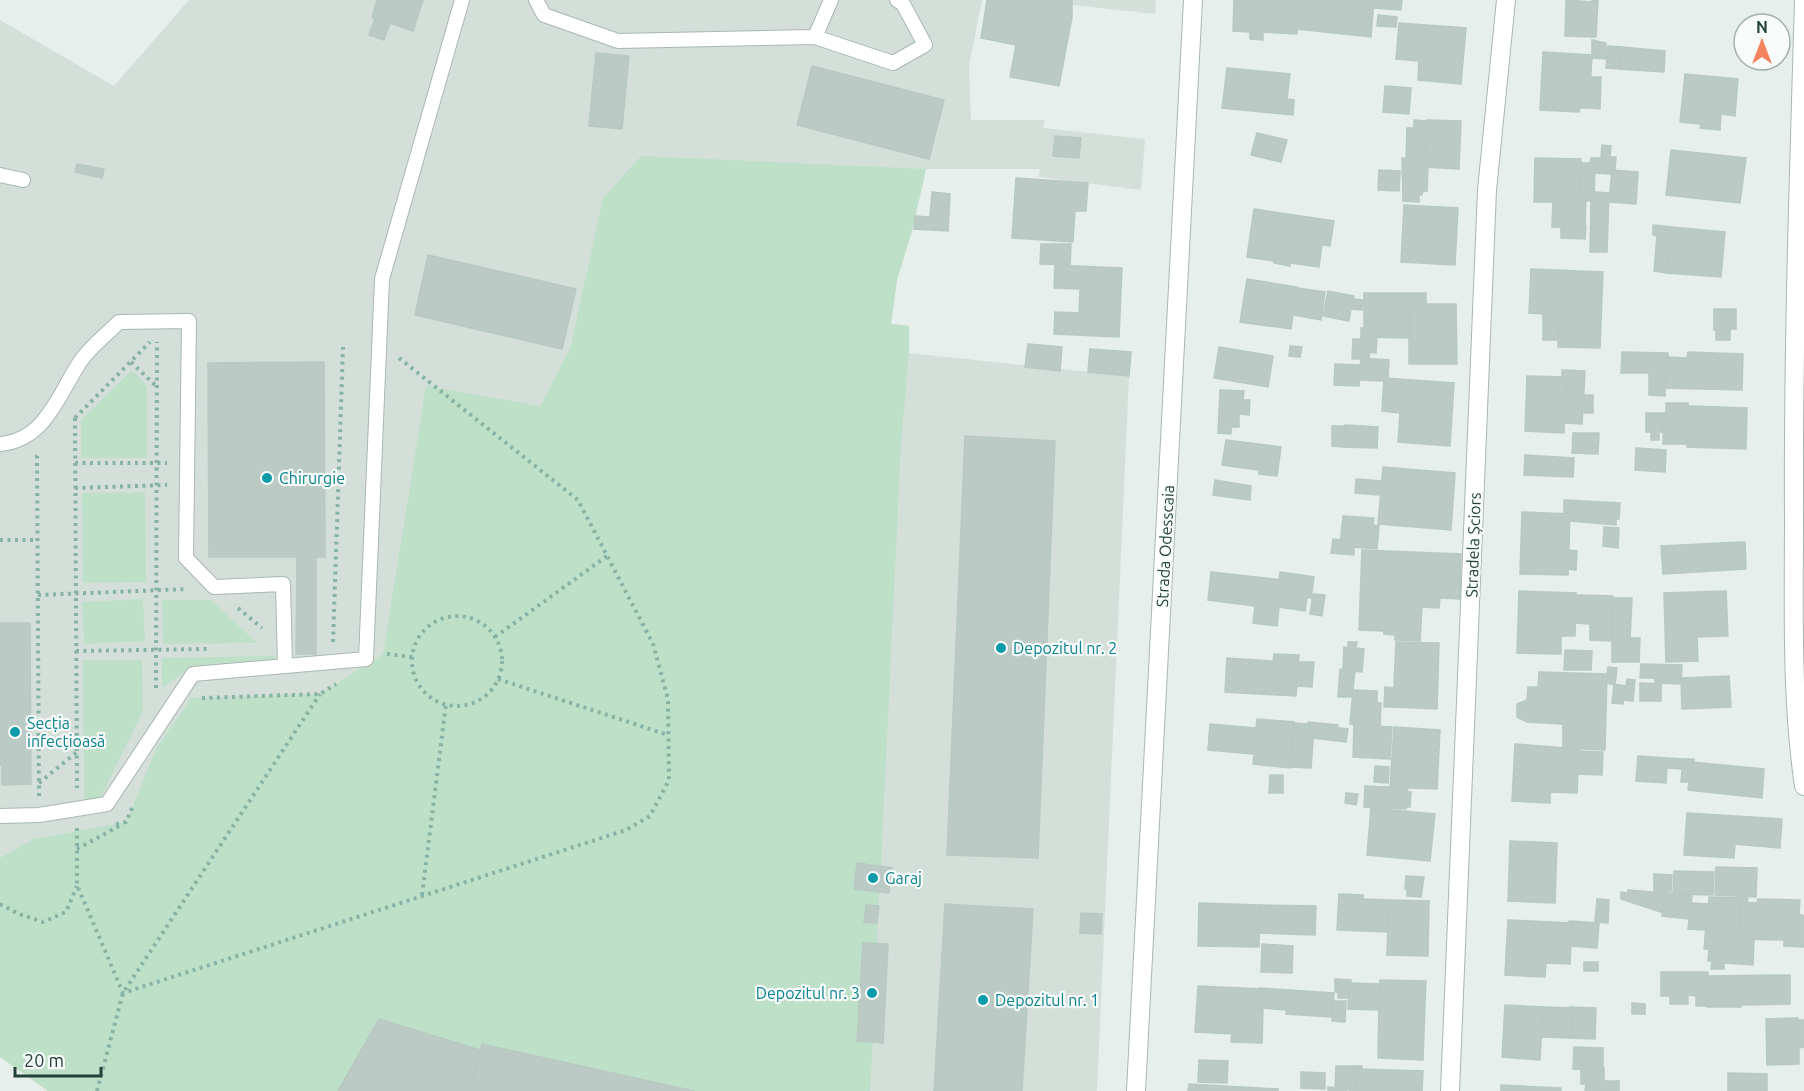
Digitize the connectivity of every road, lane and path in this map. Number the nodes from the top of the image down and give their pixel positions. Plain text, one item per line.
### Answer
1 (462, 0) edge
2 (536, 0) edge
3 (831, 0) edge
4 (897, 0) edge
5 (1193, 0) edge
6 (1506, 0) edge
7 (1804, 0) edge
8 (815, 38) junction
9 (0, 175) edge
10 (23, 180) dead end
11 (391, 352) dead end
12 (131, 362) junction
13 (157, 387) junction
14 (75, 418) junction
15 (67, 425) dead end
16 (0, 444) edge
17 (45, 449) dead end
18 (75, 463) junction
19 (157, 463) junction
20 (188, 463) junction
21 (188, 485) junction
22 (157, 486) junction
23 (75, 488) junction
24 (0, 540) edge
25 (38, 540) junction
26 (608, 556) junction
27 (214, 587) junction
28 (157, 590) junction
29 (76, 593) junction
30 (38, 595) junction
31 (495, 637) junction
32 (284, 648) junction
33 (383, 654) dead end
34 (412, 657) junction
35 (285, 665) junction
36 (498, 679) junction
37 (338, 682) dead end
38 (320, 694) junction
39 (191, 698) dead end
40 (446, 704) junction
41 (156, 730) junction
42 (668, 735) junction
43 (77, 752) junction
44 (39, 784) junction
45 (1804, 786) edge
46 (135, 801) dead end
47 (77, 809) junction
48 (39, 815) junction
49 (0, 816) edge
50 (126, 822) junction
51 (106, 826) dead end
52 (87, 830) dead end
53 (77, 831) junction
54 (77, 849) junction
55 (77, 885) junction
56 (422, 895) junction
57 (0, 904) edge
58 (123, 993) junction
59 (97, 1091) edge
60 (1136, 1091) edge
61 (1450, 1091) edge

1 - 35 lane
2 - 8 lane
3 - 8 lane
4 - 8 lane
5 - 60 street, Strada Odesscaia
6 - 61 street, Stradela Șciors
7 - 45 street
9 - 10 lane
11 - 26 path
12 - 13 path
12 - 13 path
12 - 14 path
13 - 19 path
14 - 15 path
14 - 18 path
16 - 20 lane
17 - 25 path
18 - 19 path
18 - 23 path
19 - 20 path
19 - 22 path
20 - 21 lane
21 - 22 path
21 - 27 lane
22 - 23 path
22 - 28 path
23 - 29 path
24 - 25 path
25 - 30 path
26 - 31 path
26 - 42 path
27 - 28 path
27 - 32 path
27 - 32 lane
28 - 29 path
28 - 41 path
29 - 30 path
29 - 43 path
30 - 44 path
31 - 34 path
31 - 36 path
32 - 35 lane
33 - 34 path
34 - 40 path
35 - 41 lane
36 - 40 path
36 - 42 path
37 - 38 path
38 - 39 path
38 - 58 path
40 - 56 path
41 - 47 lane
42 - 56 path
43 - 44 path
43 - 47 path
44 - 48 path
46 - 50 path
47 - 48 lane
47 - 53 path
48 - 49 lane
50 - 51 path
50 - 54 path
52 - 53 path
53 - 54 path
54 - 55 path
55 - 57 path
55 - 58 path
56 - 58 path
58 - 59 path

